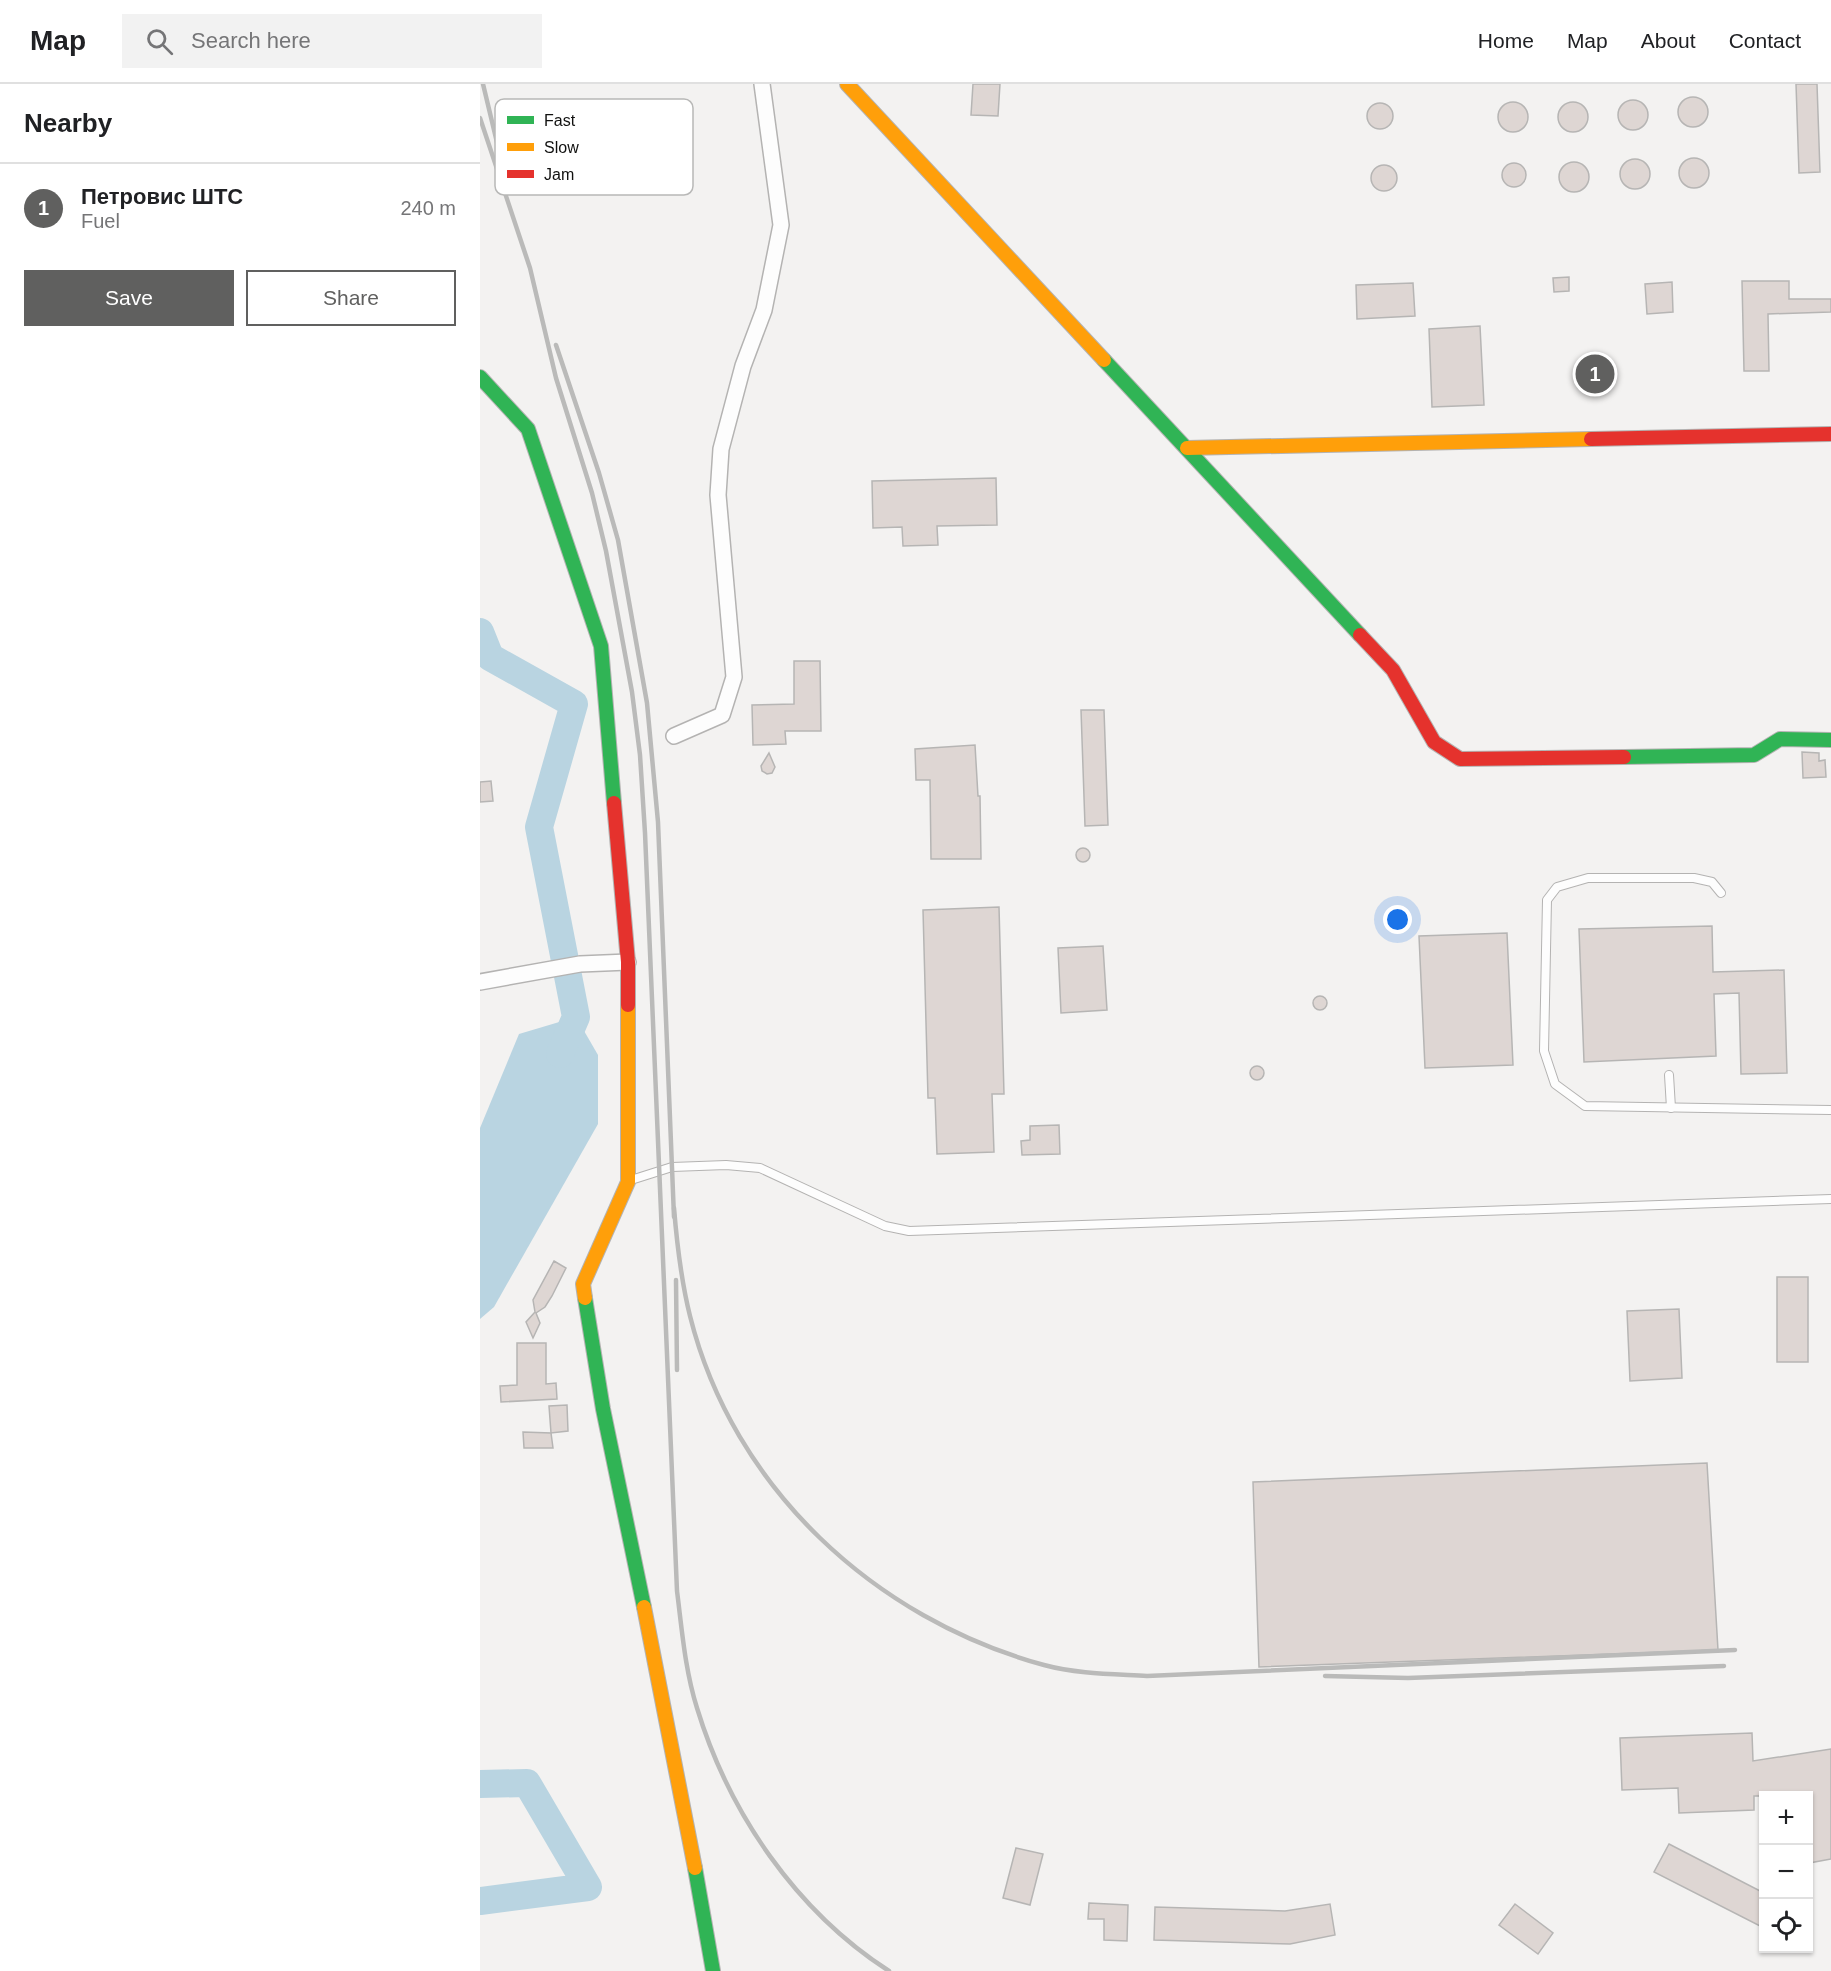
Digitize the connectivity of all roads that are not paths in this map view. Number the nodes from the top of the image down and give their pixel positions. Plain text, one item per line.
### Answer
1 (762, 84) edge
2 (847, 84) edge
3 (480, 377) edge
4 (1831, 434) edge
5 (1187, 448) junction
6 (674, 736) dead end
7 (1831, 740) edge
8 (1721, 893) dead end
9 (628, 962) junction
10 (480, 982) edge
11 (1669, 1075) dead end
12 (1671, 1108) junction
13 (1831, 1110) edge
14 (628, 1182) junction
15 (1831, 1200) edge
16 (713, 1971) edge

1 - 6 street
2 - 5 street
3 - 9 street
4 - 5 street
5 - 7 street
8 - 12 lane
9 - 10 street
9 - 14 street
11 - 12 lane
12 - 13 lane
14 - 15 lane
14 - 16 street

